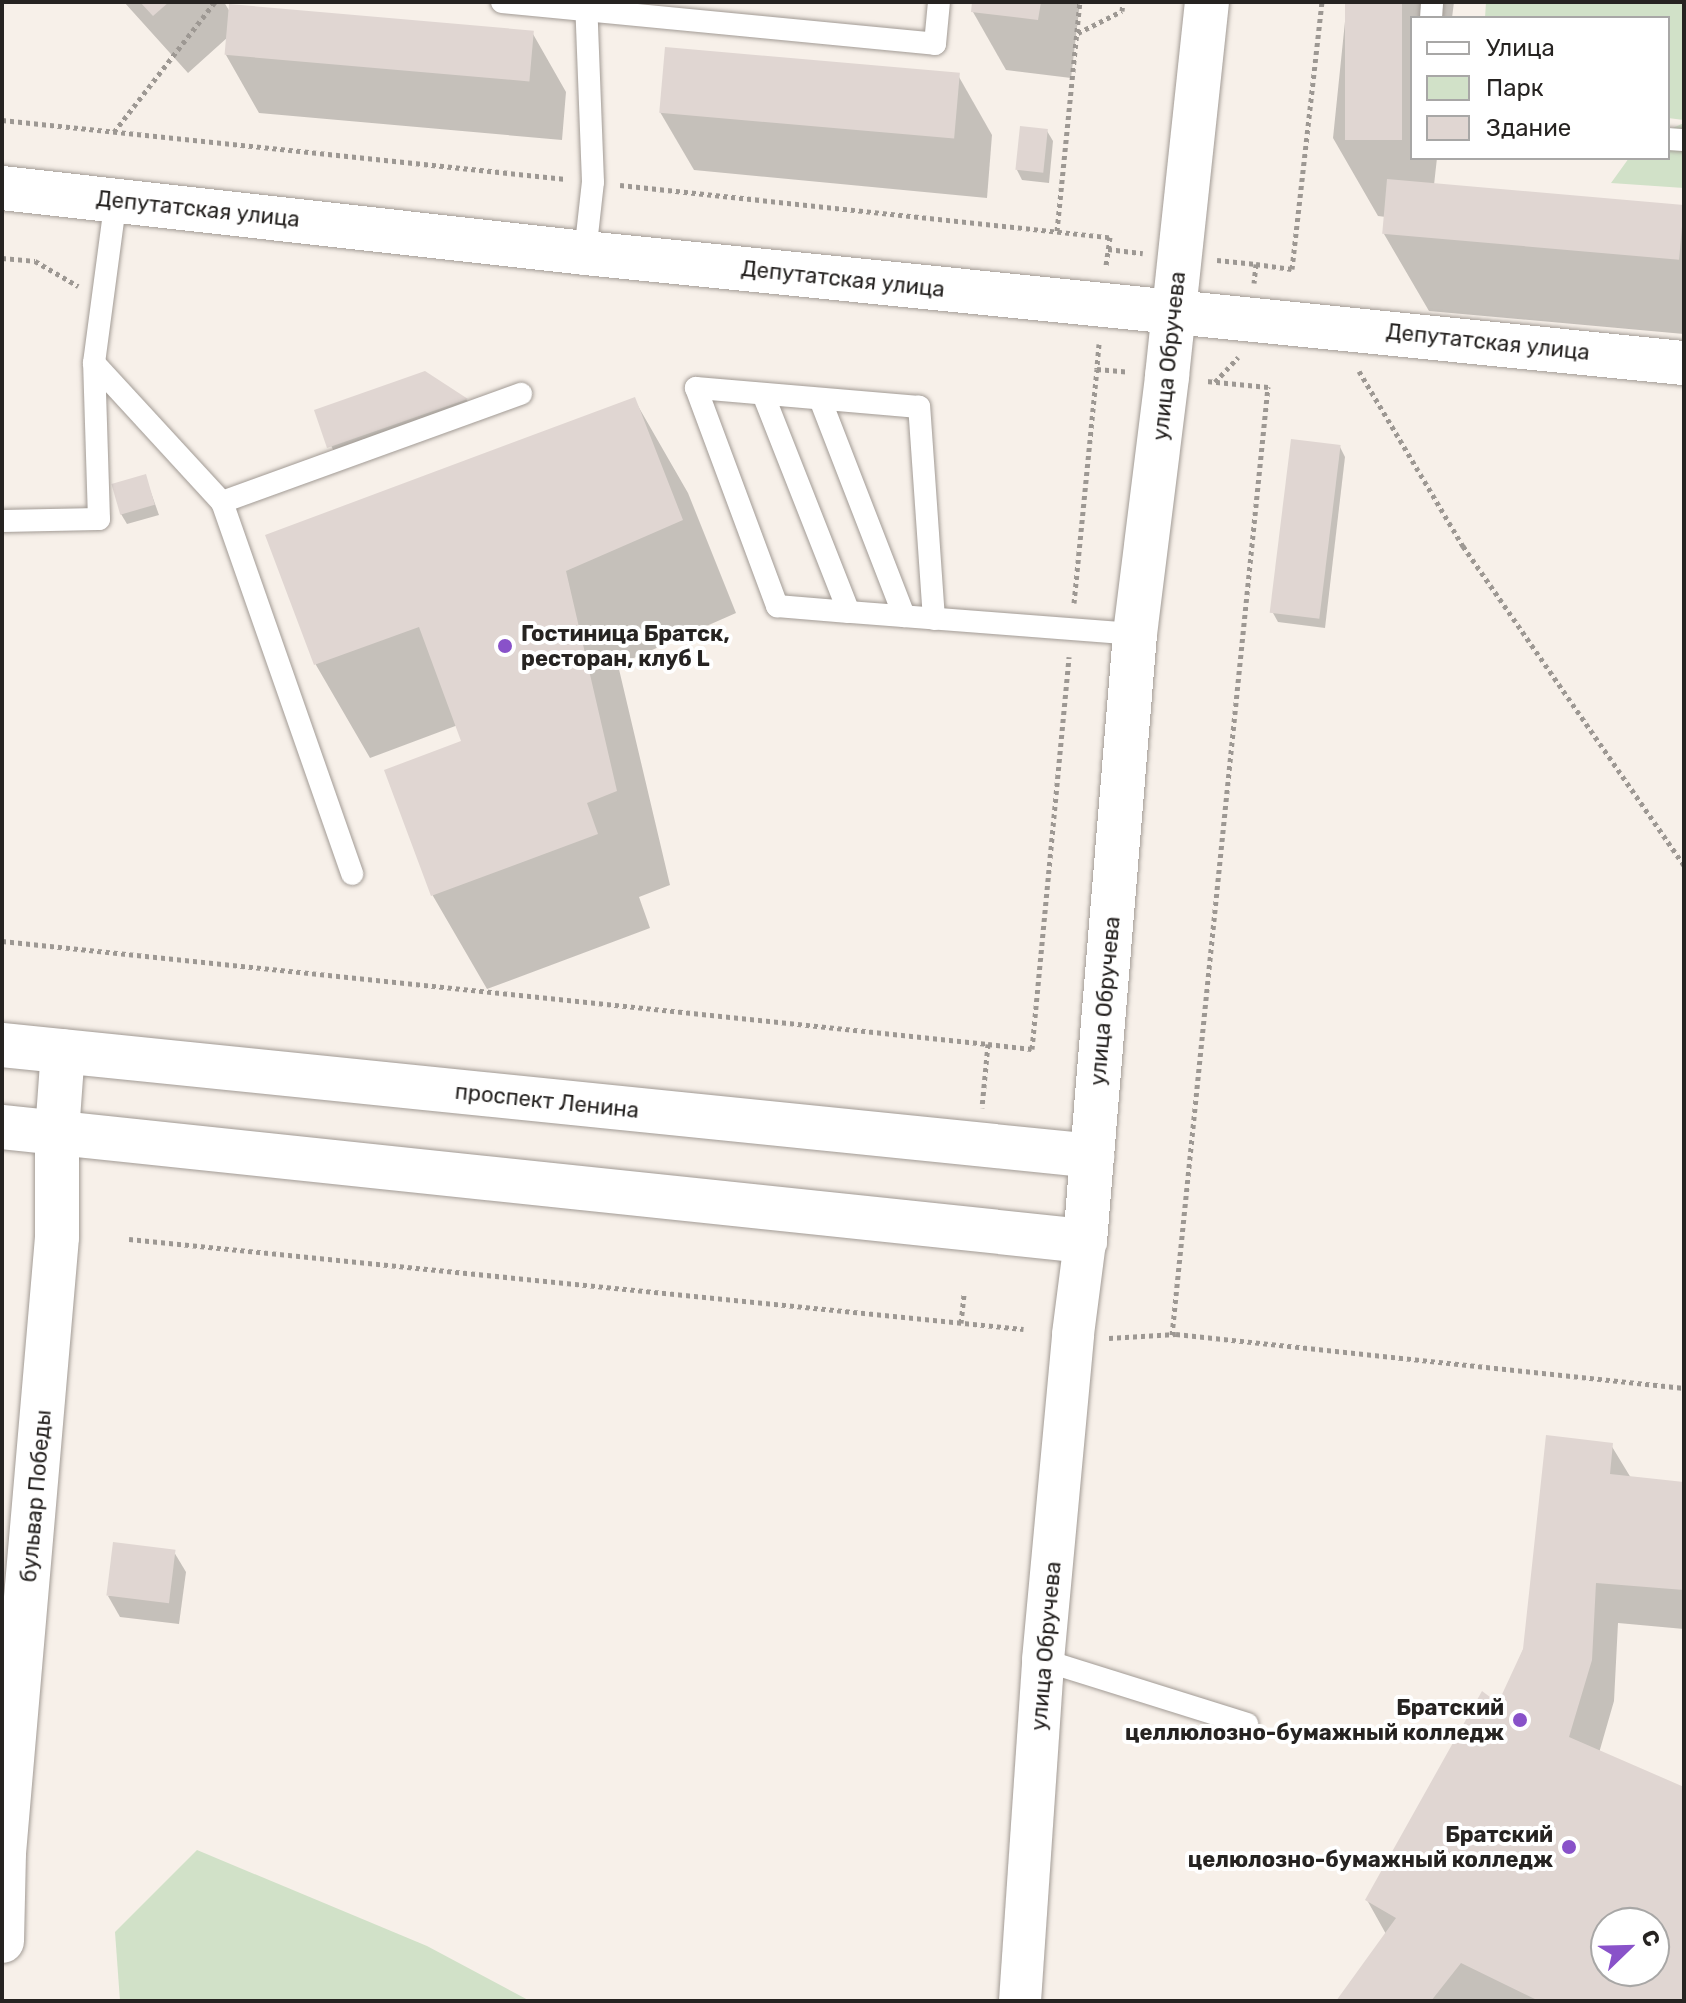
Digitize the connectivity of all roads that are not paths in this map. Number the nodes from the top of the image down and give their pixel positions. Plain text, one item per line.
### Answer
1 (502, 2) edge
2 (939, 2) edge
3 (1207, 2) edge
4 (586, 6) edge
5 (2, 188) edge
6 (116, 199) junction
7 (585, 253) junction
8 (1174, 312) junction
9 (94, 363) junction
10 (1684, 363) edge
11 (521, 394) dead end
12 (763, 394) junction
13 (820, 399) junction
14 (222, 502) junction
15 (2, 521) edge
16 (849, 612) junction
17 (904, 616) junction
18 (934, 619) junction
19 (1135, 634) junction
20 (352, 874) dead end
21 (2, 1045) edge
22 (63, 1051) junction
23 (2, 1127) edge
24 (57, 1132) junction
25 (1092, 1156) junction
26 (1085, 1241) junction
27 (1043, 1660) junction
28 (1247, 1724) dead end
29 (3, 1853) edge
30 (2, 1941) edge
31 (1020, 2001) edge

1 - 4 lane
2 - 4 lane
3 - 8 main road, улица Обручева
4 - 7 lane
5 - 6 main road, Депутатская улица
6 - 7 main road, Депутатская улица
6 - 9 lane
7 - 8 main road, Депутатская улица
8 - 10 main road, Депутатская улица
8 - 19 main road, улица Обручева
9 - 14 lane
9 - 15 lane
11 - 14 lane
12 - 13 lane
12 - 16 lane
12 - 16 lane
13 - 17 lane
13 - 18 lane
14 - 20 lane
16 - 17 lane
17 - 18 lane
18 - 19 lane
19 - 25 main road, улица Обручева
21 - 22 main road, проспект Ленина
22 - 24 main road, бульвар Победы
22 - 25 main road, проспект Ленина
23 - 24 main road
24 - 26 main road
24 - 29 main road, бульвар Победы
25 - 26 main road, улица Обручева
26 - 27 street, улица Обручева
27 - 28 lane
27 - 31 street, улица Обручева
29 - 30 main road, бульвар Победы

